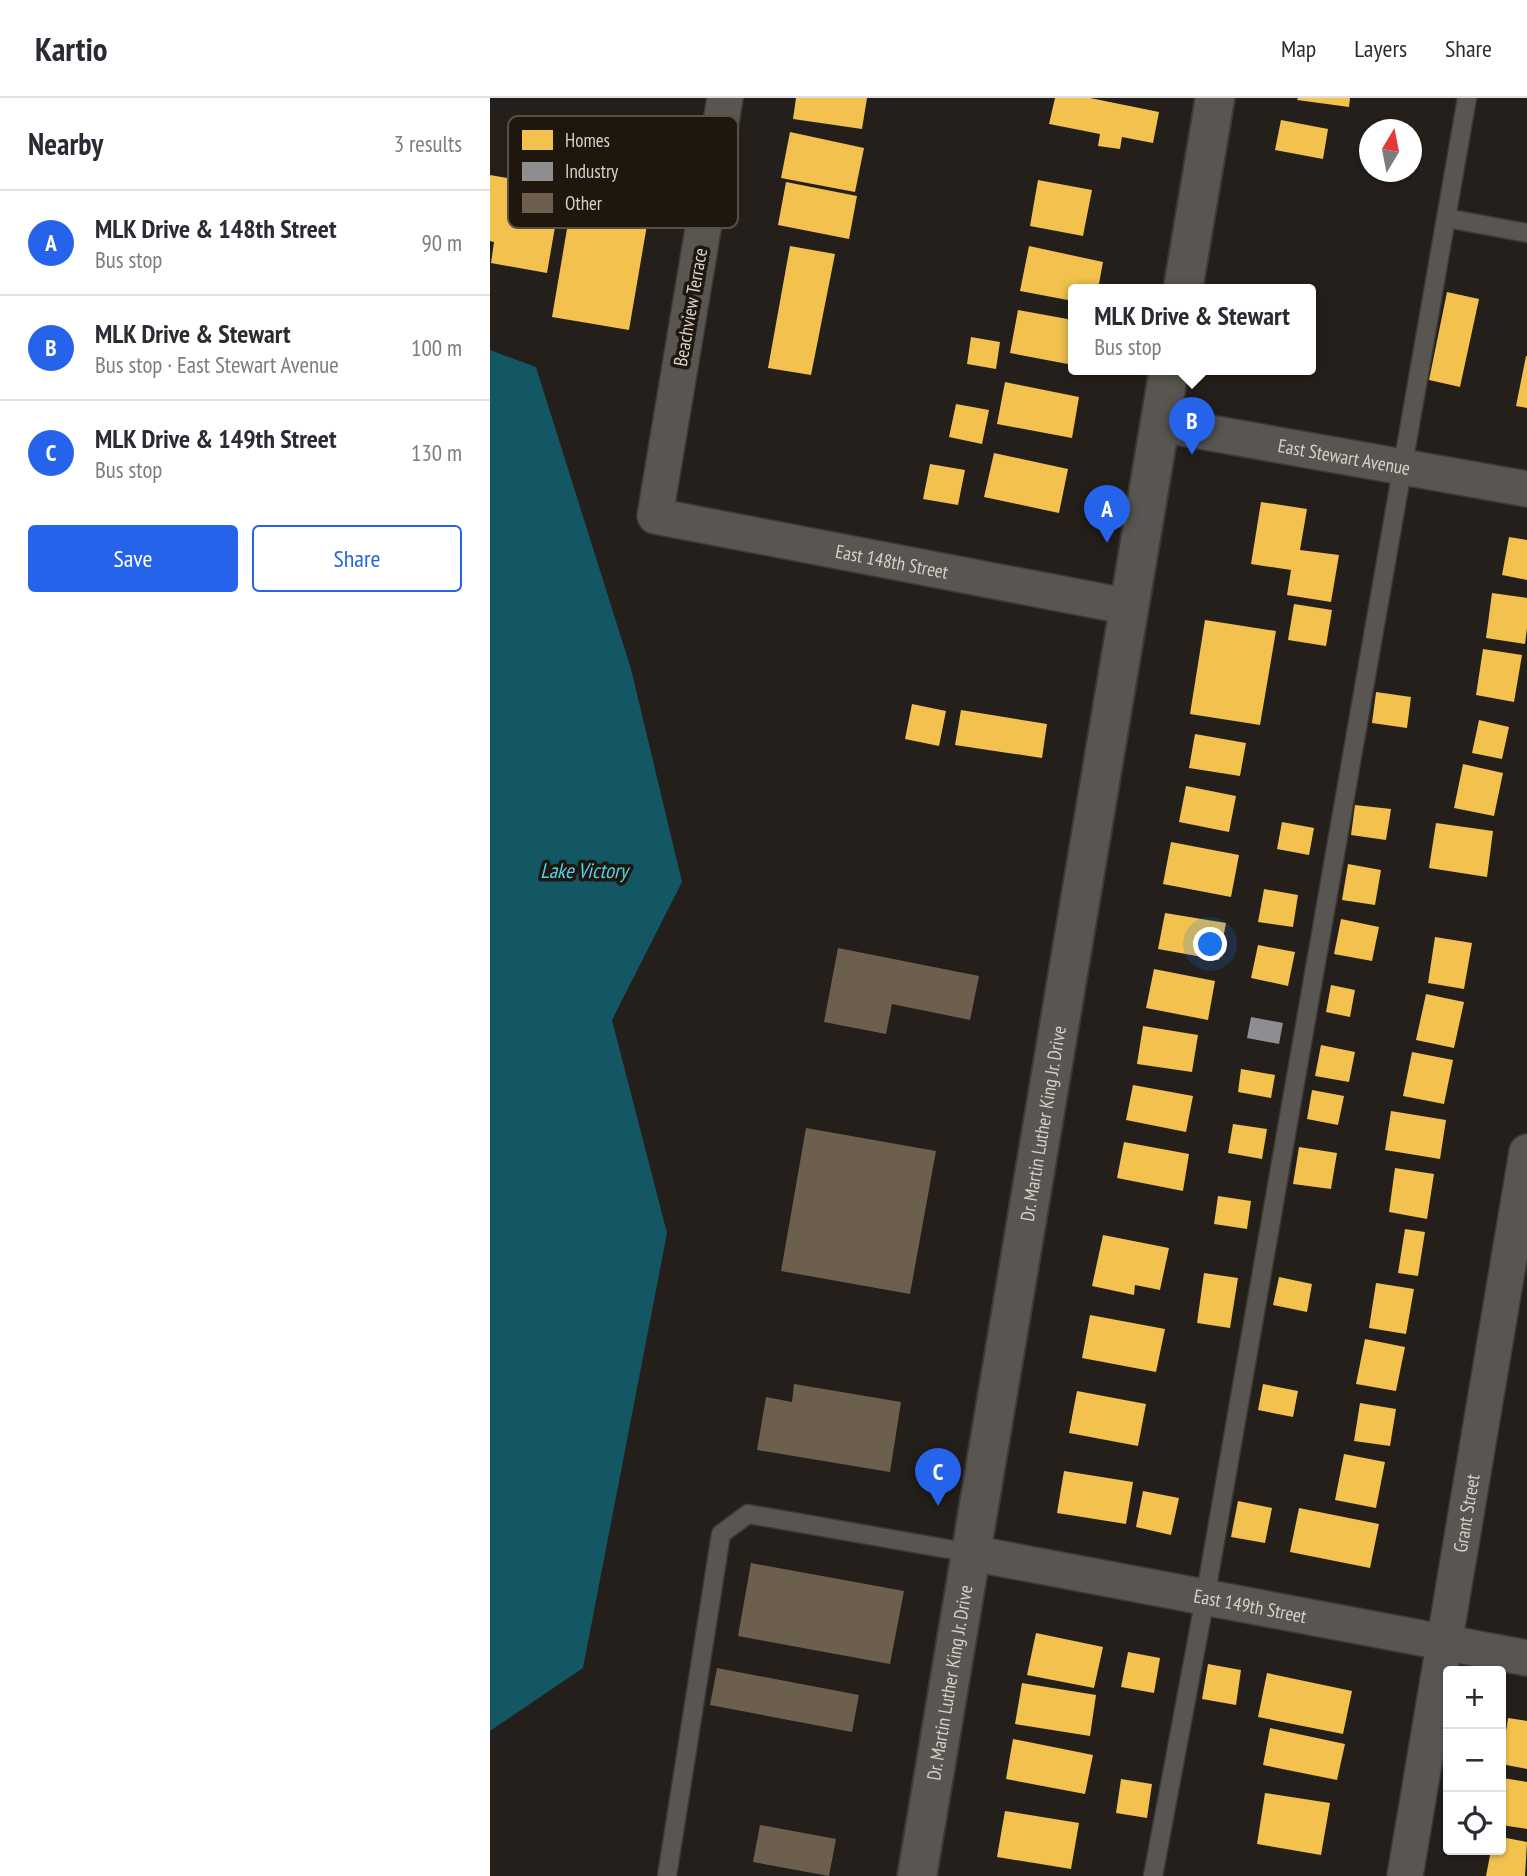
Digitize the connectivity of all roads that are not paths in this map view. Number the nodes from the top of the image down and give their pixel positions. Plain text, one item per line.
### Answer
1 (725, 98) edge
2 (1215, 98) edge
3 (1467, 98) edge
4 (722, 116) edge
5 (1446, 218) junction
6 (703, 228) edge
7 (1527, 233) edge
8 (1184, 284) edge
9 (1168, 375) edge
10 (1160, 424) junction
11 (1403, 466) junction
12 (1527, 489) edge
13 (655, 516) joint
14 (1129, 607) junction
15 (1527, 1152) edge
16 (971, 1553) junction
17 (1205, 1598) junction
18 (1444, 1643) junction
19 (1527, 1658) edge
20 (667, 1876) edge
21 (917, 1876) edge
22 (1153, 1876) edge
23 (1405, 1876) edge

1 - 4 street, Beachview Terrace
2 - 8 street
3 - 5 lane
5 - 7 lane
5 - 11 lane
6 - 13 street, Beachview Terrace
9 - 10 street, Dr. Martin Luther King Jr. Drive
10 - 11 street, East Stewart Avenue
10 - 14 street, Dr. Martin Luther King Jr. Drive
11 - 12 street, East Stewart Avenue
11 - 17 lane
13 - 14 street, East 148th Street
14 - 16 street, Dr. Martin Luther King Jr. Drive
15 - 18 street, Grant Street
16 - 17 street, East 149th Street
16 - 20 lane
16 - 21 street, Dr. Martin Luther King Jr. Drive
17 - 18 street, East 149th Street
17 - 22 lane
18 - 19 street, East 149th Street
18 - 23 street, Grant Street

